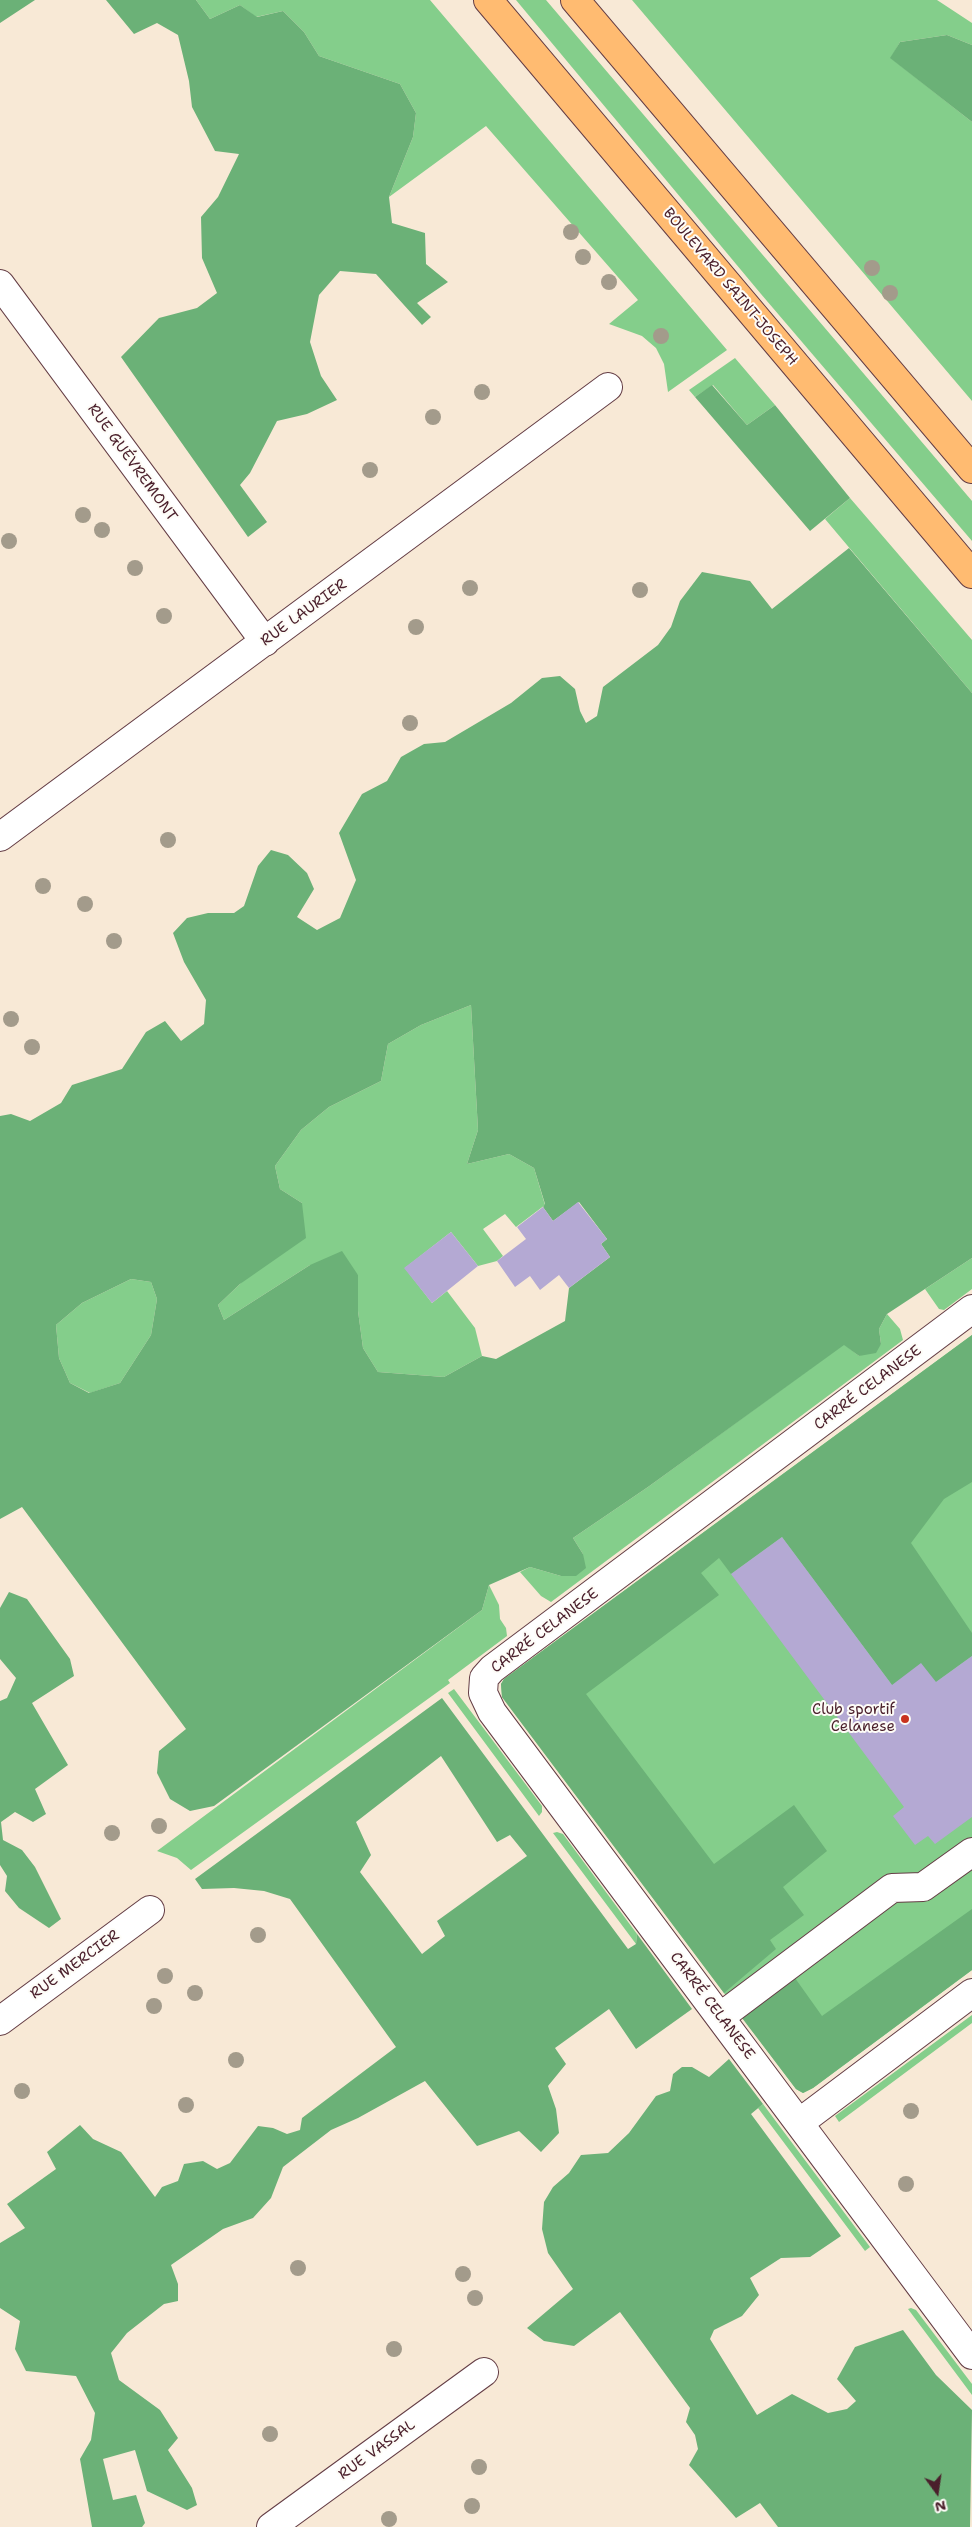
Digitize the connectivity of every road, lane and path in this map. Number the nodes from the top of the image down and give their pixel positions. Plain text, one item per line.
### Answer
1 (488, 0) edge
2 (575, 0) edge
3 (0, 284) edge
4 (608, 387) dead end
5 (972, 469) edge
6 (972, 574) edge
7 (265, 642) junction
8 (0, 838) edge
9 (972, 1309) edge
10 (972, 1852) edge
11 (150, 1910) dead end
12 (972, 1993) edge
13 (720, 2017) junction
14 (0, 2021) edge
15 (799, 2123) junction
16 (972, 2355) edge
17 (484, 2372) dead end
18 (271, 2527) edge

1 - 6 main road, BOULEVARD SAINT-JOSEPH
2 - 5 main road
3 - 7 street, RUE GUÉVREMONT
4 - 7 street, RUE LAURIER
7 - 8 street, RUE LAURIER
9 - 13 street, CARRÉ CELANESE
10 - 13 street
11 - 14 street, RUE MERCIER
12 - 15 street
13 - 15 street, CARRÉ CELANESE
15 - 16 street, CARRÉ CELANESE
17 - 18 street, RUE VASSAL

